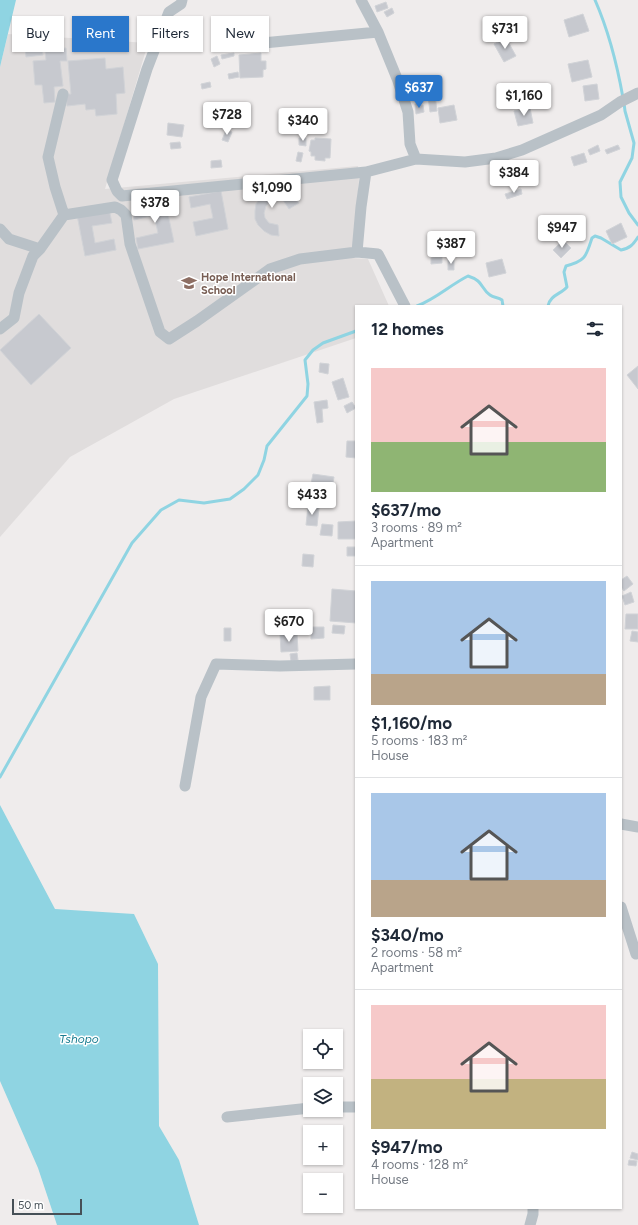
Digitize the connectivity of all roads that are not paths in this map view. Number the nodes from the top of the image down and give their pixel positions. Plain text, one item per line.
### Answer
1 (182, 0) edge
2 (361, 0) edge
3 (378, 32) junction
4 (269, 42) edge
5 (63, 94) dead end
6 (638, 94) edge
7 (416, 160) junction
8 (366, 172) junction
9 (64, 215) junction
10 (0, 229) edge
11 (40, 249) junction
12 (357, 252) junction
13 (404, 305) edge
14 (0, 329) edge
15 (355, 664) edge
16 (185, 786) dead end
17 (622, 824) edge
18 (638, 827) edge
19 (622, 910) edge
20 (636, 954) dead end
21 (343, 1107) edge
22 (355, 1107) edge
23 (303, 1109) edge
24 (227, 1117) dead end
25 (533, 1209) edge
26 (530, 1225) edge

1 - 8 street
2 - 3 street
3 - 4 street
3 - 7 street
5 - 9 street
6 - 7 street
7 - 8 street
8 - 12 street
9 - 11 street
9 - 12 street
10 - 11 street
11 - 14 street
12 - 13 street
15 - 16 street
17 - 18 street
19 - 20 street
21 - 22 street
23 - 24 street
25 - 26 street

